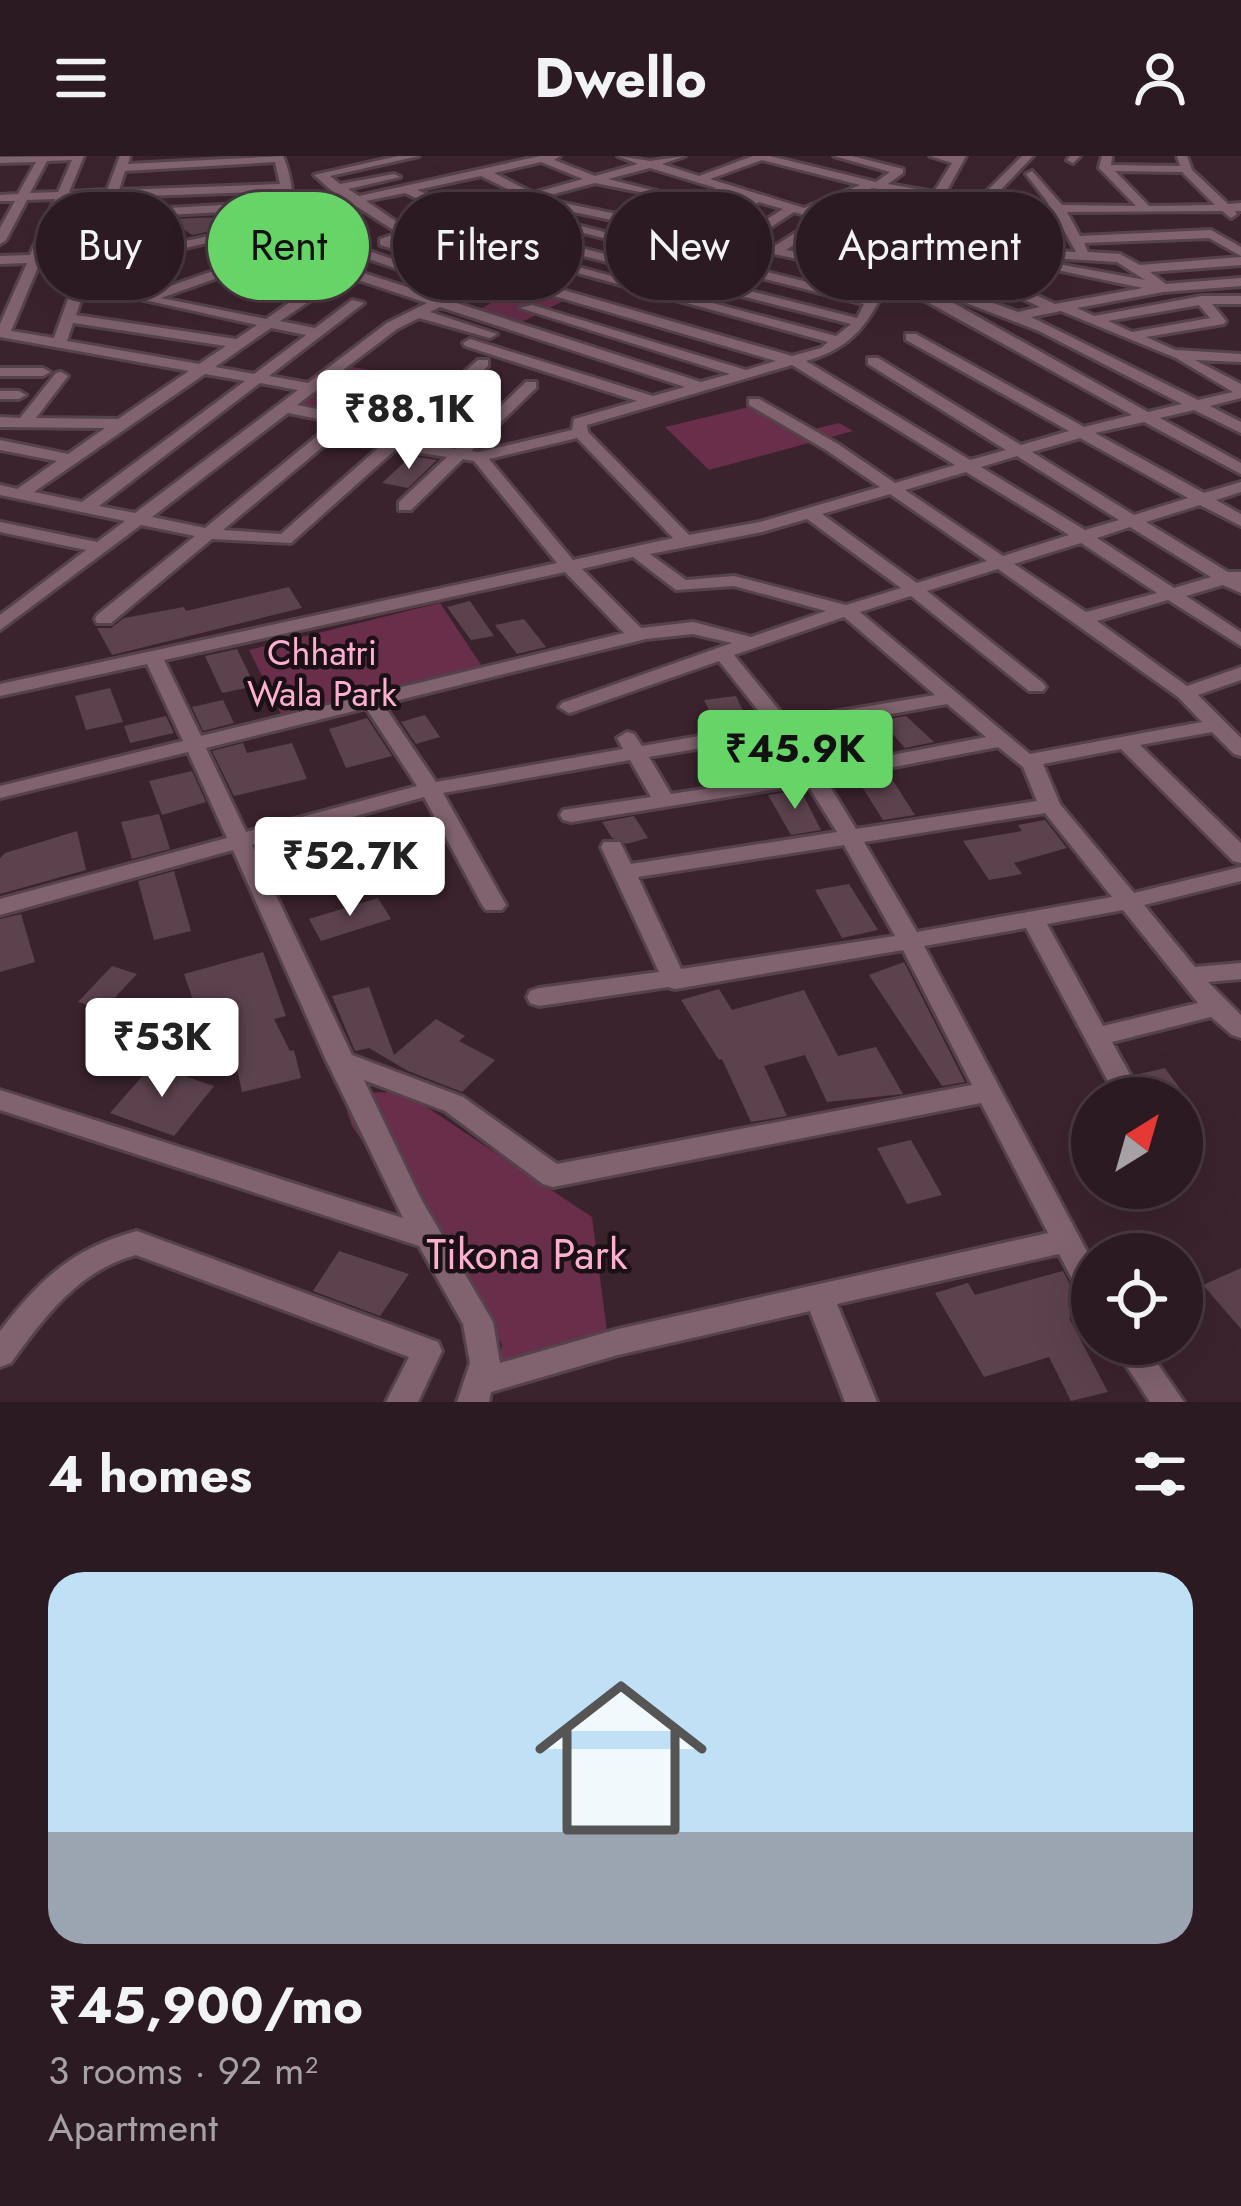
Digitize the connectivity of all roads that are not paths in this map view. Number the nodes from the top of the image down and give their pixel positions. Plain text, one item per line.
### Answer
1 (79, 156) edge
2 (414, 156) edge
3 (487, 156) edge
4 (623, 156) edge
5 (680, 156) edge
6 (760, 156) edge
7 (838, 156) edge
8 (935, 156) edge
9 (1028, 156) edge
10 (43, 157) edge
11 (278, 157) edge
12 (549, 157) edge
13 (960, 158) edge
14 (0, 160) edge
15 (1106, 162) edge
16 (1184, 163) edge
17 (650, 164) junction
18 (483, 172) junction
19 (818, 172) junction
20 (1032, 174) dead end
21 (119, 175) edge
22 (233, 176) dead end
23 (702, 178) junction
24 (592, 179) junction
25 (796, 179) dead end
26 (729, 186) junction
27 (774, 186) dead end
28 (873, 186) junction
29 (334, 187) junction
30 (317, 188) dead end
31 (406, 188) junction
32 (301, 191) dead end
33 (67, 192) edge
34 (74, 192) edge
35 (260, 192) edge
36 (284, 192) edge
37 (297, 192) edge
38 (342, 192) edge
39 (413, 192) edge
40 (518, 192) edge
41 (549, 192) edge
42 (647, 192) edge
43 (718, 192) edge
44 (749, 192) edge
45 (760, 192) edge
46 (854, 192) edge
47 (901, 192) edge
48 (942, 192) edge
49 (993, 192) edge
50 (1046, 192) edge
51 (36, 196) edge
52 (23, 197) junction
53 (369, 197) edge
54 (0, 198) edge
55 (1241, 207) edge
56 (1224, 208) junction
57 (1063, 209) edge
58 (1144, 209) junction
59 (1182, 209) junction
60 (1063, 215) edge
61 (1241, 221) edge
62 (1169, 225) dead end
63 (582, 230) edge
64 (1211, 234) junction
65 (0, 240) edge
66 (796, 240) edge
67 (1108, 240) junction
68 (1063, 246) edge
69 (1079, 247) junction
70 (1063, 249) edge
71 (774, 252) joint
72 (1241, 256) edge
73 (796, 257) edge
74 (36, 258) edge
75 (1124, 259) junction
76 (0, 260) edge
77 (36, 262) edge
78 (1063, 267) edge
79 (1138, 269) junction
80 (1092, 274) junction
81 (369, 279) edge
82 (791, 281) junction
83 (1241, 282) edge
84 (1162, 288) junction
85 (772, 293) edge
86 (772, 297) edge
87 (74, 300) edge
88 (152, 300) edge
89 (303, 300) edge
90 (554, 300) edge
91 (582, 300) edge
92 (687, 300) edge
93 (762, 300) edge
94 (934, 300) edge
95 (976, 300) edge
96 (1039, 300) edge
97 (1202, 300) junction
98 (1241, 300) edge
99 (441, 301) junction
100 (872, 302) joint
101 (357, 303) dead end
102 (527, 308) junction
103 (1057, 308) junction
104 (418, 313) junction
105 (739, 314) junction
106 (1021, 315) junction
107 (68, 318) junction
108 (1092, 320) junction
109 (1241, 321) edge
110 (861, 322) junction
111 (268, 325) junction
112 (499, 327) junction
113 (1223, 327) junction
114 (2, 333) edge
115 (316, 333) junction
116 (710, 335) junction
117 (1129, 336) junction
118 (911, 337) dead end
119 (60, 341) junction
120 (839, 341) junction
121 (240, 344) junction
122 (1173, 354) junction
123 (1241, 358) edge
124 (873, 362) dead end
125 (483, 363) dead end
126 (799, 363) junction
127 (203, 368) junction
128 (0, 372) edge
129 (43, 372) dead end
130 (749, 375) junction
131 (61, 376) dead end
132 (256, 378) junction
133 (531, 385) dead end
134 (311, 388) junction
135 (701, 388) junction
136 (0, 395) edge
137 (20, 395) dead end
138 (1238, 396) edge
139 (652, 400) junction
140 (754, 402) dead end
141 (1193, 404) junction
142 (287, 408) junction
143 (1145, 416) junction
144 (346, 420) junction
145 (0, 422) edge
146 (24, 423) junction
147 (122, 424) junction
148 (1241, 428) edge
149 (1086, 431) junction
150 (580, 433) junction
151 (401, 438) junction
152 (0, 445) edge
153 (1022, 451) junction
154 (458, 454) junction
155 (479, 457) junction
156 (71, 459) junction
157 (968, 468) junction
158 (1241, 469) edge
159 (1241, 487) edge
160 (893, 489) junction
161 (0, 490) edge
162 (20, 494) junction
163 (1204, 499) junction
164 (405, 506) dead end
165 (85, 508) junction
166 (809, 513) junction
167 (138, 520) junction
168 (1241, 520) edge
169 (1134, 522) junction
170 (0, 527) edge
171 (211, 534) junction
172 (1084, 536) junction
173 (685, 541) junction
174 (101, 548) junction
175 (637, 552) junction
176 (1001, 563) junction
177 (568, 565) junction
178 (1236, 581) edge
179 (914, 590) junction
180 (1173, 597) junction
181 (848, 610) junction
182 (104, 619) dead end
183 (1083, 619) junction
184 (0, 624) edge
185 (639, 635) junction
186 (1241, 640) edge
187 (753, 643) junction
188 (724, 655) junction
189 (155, 660) junction
190 (1241, 673) edge
191 (1036, 687) dead end
192 (0, 690) edge
193 (1185, 693) junction
194 (950, 698) junction
195 (371, 700) junction
196 (569, 707) dead end
197 (783, 728) junction
198 (1227, 730) edge
199 (195, 741) junction
200 (999, 741) junction
201 (714, 742) junction
202 (1127, 744) junction
203 (631, 746) junction
204 (1241, 750) edge
205 (1032, 763) junction
206 (814, 775) junction
207 (430, 789) junction
208 (743, 790) junction
209 (0, 792) edge
210 (665, 802) junction
211 (1050, 806) junction
212 (572, 815) dead end
213 (852, 839) junction
214 (243, 841) junction
215 (612, 848) dead end
216 (1241, 856) edge
217 (626, 872) junction
218 (1241, 874) edge
219 (1130, 901) junction
220 (494, 905) dead end
221 (0, 907) edge
222 (1032, 918) junction
223 (909, 938) junction
224 (1241, 970) edge
225 (1187, 976) junction
226 (675, 981) junction
227 (538, 997) dead end
228 (1215, 1007) junction
229 (1241, 1029) edge
230 (1100, 1036) junction
231 (339, 1060) junction
232 (1119, 1077) edge
233 (989, 1093) junction
234 (0, 1100) edge
235 (425, 1237) junction
236 (1063, 1241) junction
237 (1071, 1254) edge
238 (819, 1295) junction
239 (0, 1354) edge
240 (1142, 1365) edge
241 (477, 1392) edge
242 (402, 1402) edge
243 (861, 1402) edge
244 (1168, 1402) edge

1 - 10 street
1 - 33 street
2 - 29 street
3 - 29 street
4 - 17 street
5 - 17 street
6 - 19 street
6 - 23 street
7 - 28 street
8 - 13 street
9 - 49 street
10 - 14 street
10 - 52 street
11 - 21 street
11 - 36 street
12 - 18 street
12 - 24 street
13 - 48 street
15 - 16 street
15 - 58 street
16 - 56 street
17 - 23 street
17 - 24 street
18 - 31 street
18 - 40 street
19 - 25 street
19 - 28 street
20 - 50 street
21 - 22 street
21 - 34 street
21 - 35 street
23 - 26 street
24 - 41 street
24 - 42 street
26 - 43 street
26 - 44 street
27 - 45 street
28 - 46 street
28 - 47 street
29 - 30 street
29 - 38 street
31 - 39 street
31 - 53 street
32 - 37 street
51 - 52 street
52 - 54 street
52 - 65 street
55 - 56 street
56 - 59 street
56 - 61 street
57 - 58 street
58 - 59 street
58 - 62 street
59 - 64 street
60 - 69 street
63 - 82 street
64 - 67 street
64 - 72 street
66 - 71 street
67 - 69 street
67 - 75 street
68 - 69 street
69 - 70 street
69 - 75 street
69 - 80 street
71 - 73 street
72 - 79 street
74 - 76 street
75 - 79 street
77 - 114 street
78 - 80 street
79 - 84 street
80 - 84 street
81 - 99 street
82 - 85 street
82 - 100 street
83 - 84 street
84 - 103 street
86 - 110 street
87 - 107 street
88 - 111 street
89 - 111 street
90 - 102 street
91 - 116 street
92 - 105 street
93 - 105 street
94 - 143 street
95 - 106 street
96 - 103 street
97 - 98 street
97 - 108 street
97 - 113 street
99 - 104 street
99 - 112 street
100 - 110 street
101 - 115 street
102 - 112 street
102 - 130 street
103 - 106 street
103 - 108 street
104 - 112 street
104 - 134 street
105 - 116 street
105 - 120 street
106 - 141 street
107 - 119 street
107 - 121 street
108 - 117 street
109 - 113 street
110 - 120 street
111 - 115 street
111 - 121 street
112 - 135 street
112 - 139 street
113 - 117 street
114 - 119 street
115 - 132 street
116 - 126 street
117 - 122 street
118 - 149 street
119 - 127 street
120 - 126 street
121 - 127 street
122 - 123 street
122 - 138 street
124 - 153 street
125 - 151 street
126 - 130 street
126 - 157 street
127 - 132 street
127 - 147 street
128 - 129 street
130 - 135 street
131 - 146 street
132 - 134 street
132 - 165 street
133 - 154 street
134 - 142 street
135 - 139 street
136 - 137 street
138 - 141 street
139 - 150 street
140 - 160 street
141 - 143 street
141 - 148 street
142 - 144 street
142 - 167 street
143 - 149 street
143 - 158 street
144 - 151 street
144 - 171 street
145 - 146 street
146 - 147 street
147 - 156 street
149 - 153 street
149 - 163 street
150 - 155 street
150 - 173 street
151 - 154 street
151 - 171 street
152 - 156 street
153 - 157 street
153 - 169 street
154 - 155 street
154 - 164 street
155 - 177 street
156 - 162 street
157 - 160 street
157 - 172 street
159 - 163 street
160 - 166 street
160 - 176 street
161 - 162 street
162 - 165 street
163 - 168 street
163 - 169 street
165 - 167 street
166 - 173 street
166 - 179 street
167 - 171 street
167 - 174 street
169 - 172 street
169 - 178 street
170 - 174 street
171 - 182 street
172 - 176 street
172 - 180 street
173 - 175 street
174 - 184 street
175 - 177 street
175 - 181 street
176 - 179 street
176 - 183 street
177 - 185 street
177 - 189 street
178 - 180 street
179 - 181 street
179 - 191 street
180 - 183 street
180 - 186 street
181 - 187 street
181 - 194 street
183 - 193 street
185 - 187 street
185 - 195 street
187 - 188 street
188 - 196 street
188 - 197 street
189 - 192 street
189 - 199 street
190 - 193 street
193 - 198 street
194 - 197 street
194 - 200 street
195 - 199 street
195 - 207 street
197 - 201 street
197 - 206 street
198 - 202 street
198 - 204 street
199 - 209 street
199 - 214 street
200 - 205 street
200 - 206 street
201 - 203 street
201 - 208 street
202 - 205 street
202 - 216 street
203 - 207 street
203 - 210 street
205 - 211 street
206 - 208 street
206 - 213 street
207 - 214 street
207 - 220 street
208 - 210 street
210 - 212 street
211 - 213 street
211 - 219 street
213 - 217 street
213 - 223 street
214 - 221 street
214 - 231 street
215 - 217 street
217 - 226 street
218 - 219 street
219 - 222 street
219 - 225 street
222 - 223 street
222 - 230 street
223 - 226 street
223 - 233 street
224 - 225 street
225 - 228 street
226 - 227 street
228 - 229 street
228 - 230 street
230 - 232 street
231 - 233 street
231 - 235 street
233 - 236 street
234 - 235 street
235 - 241 street
236 - 237 street
236 - 238 street
238 - 241 street
238 - 243 street
239 - 242 street
240 - 244 street

